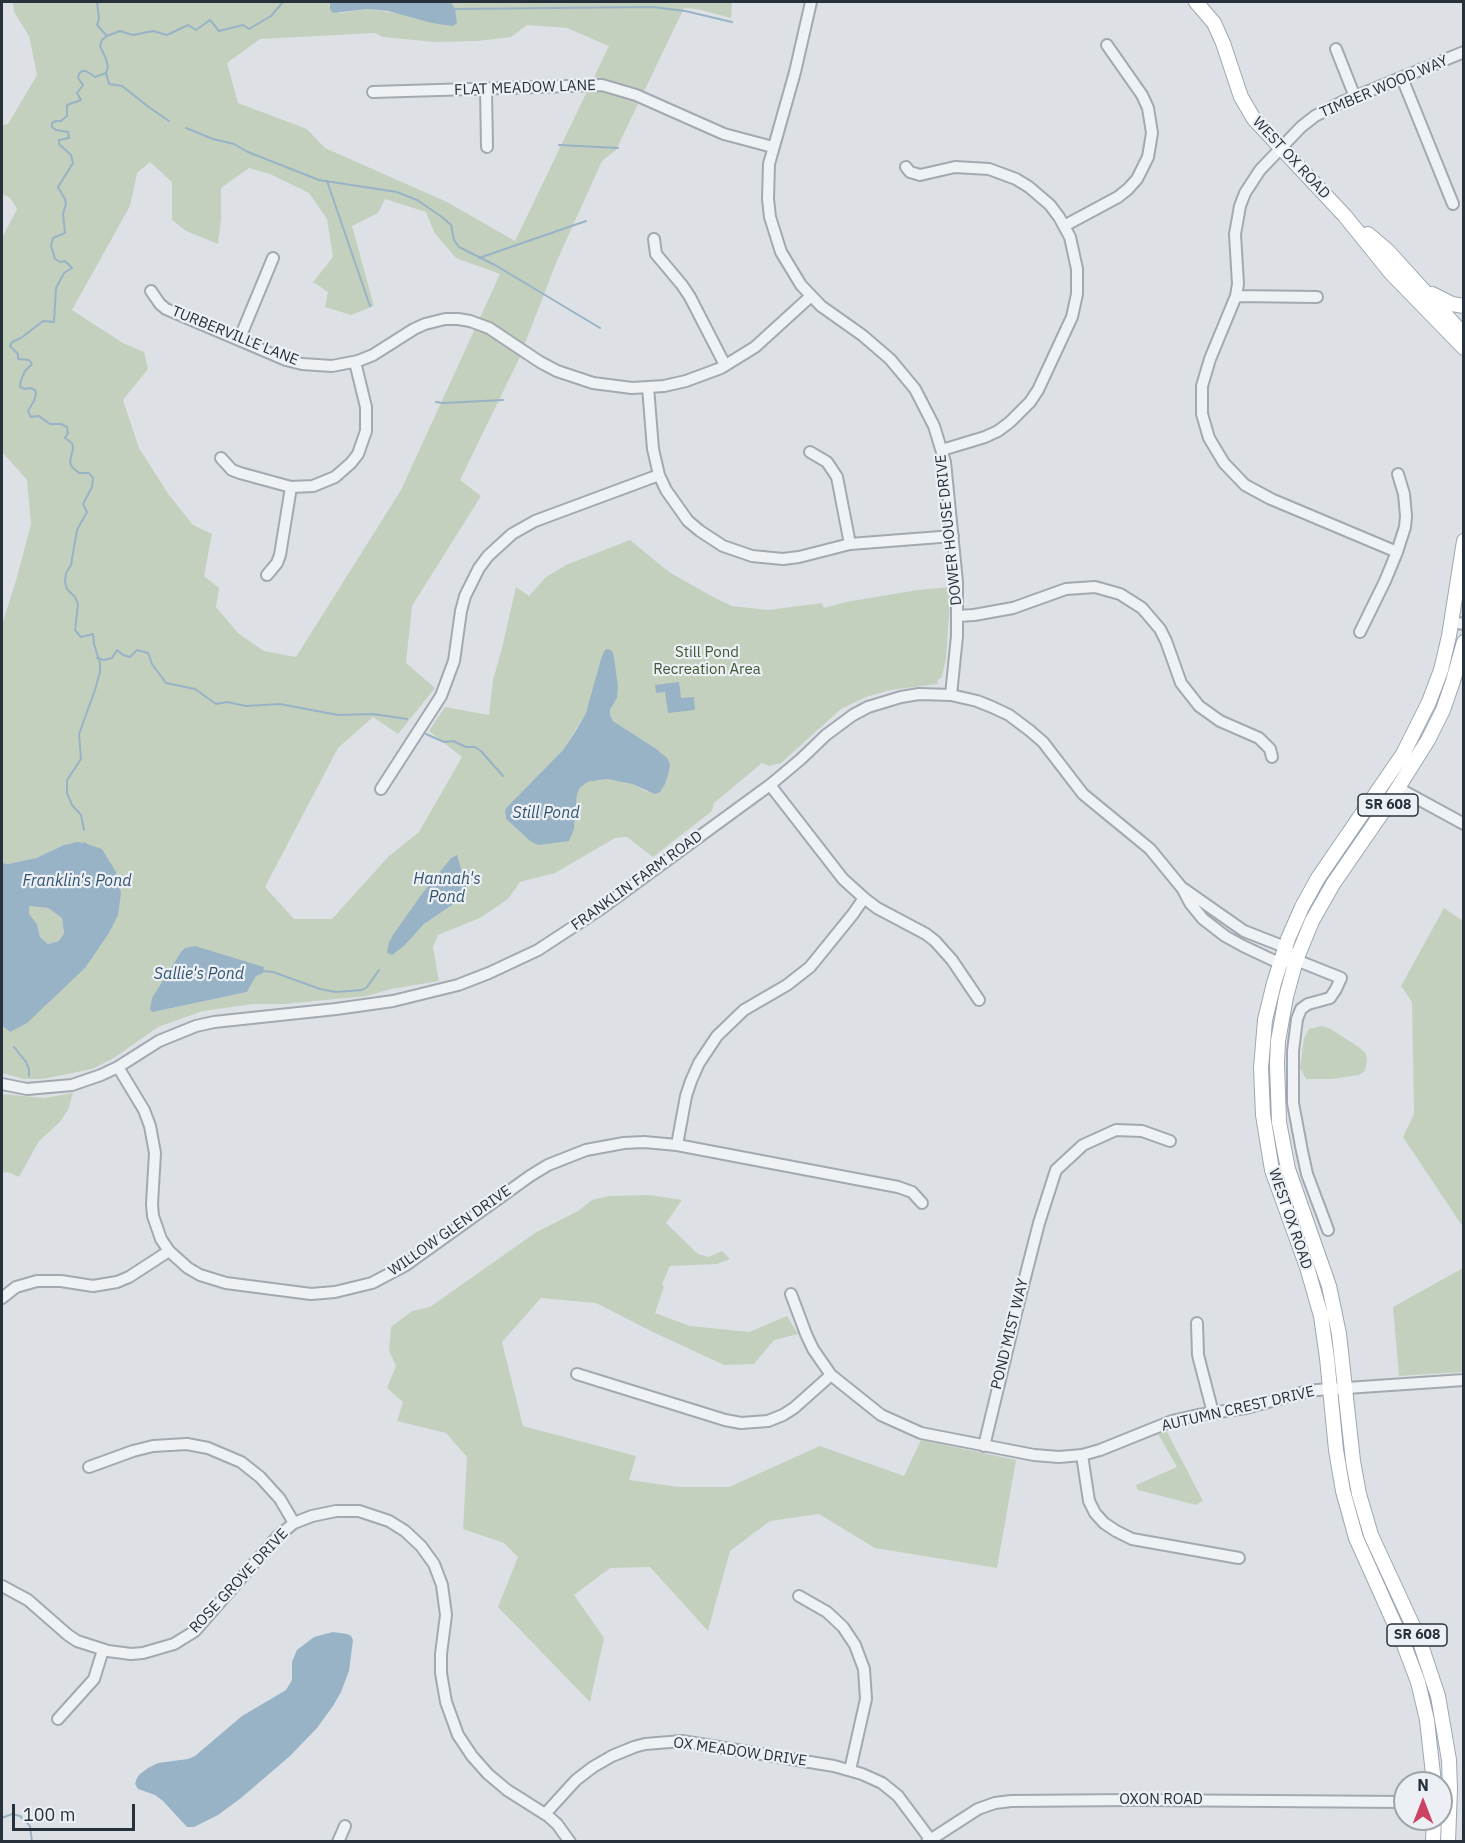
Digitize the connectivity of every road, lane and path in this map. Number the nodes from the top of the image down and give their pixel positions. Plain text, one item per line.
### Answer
1 (811, 2) edge
2 (1196, 2) edge
3 (1107, 45) dead end
4 (1336, 49) dead end
5 (1464, 52) edge
6 (1402, 78) junction
7 (486, 89) junction
8 (373, 92) dead end
9 (1355, 97) junction
10 (487, 147) dead end
11 (773, 147) junction
12 (1281, 149) junction
13 (906, 167) dead end
14 (1453, 204) dead end
15 (1345, 216) junction
16 (1064, 226) junction
17 (654, 239) dead end
18 (273, 258) dead end
19 (1413, 279) junction
20 (151, 291) dead end
21 (811, 296) junction
22 (1236, 296) junction
23 (1317, 297) dead end
24 (1464, 306) edge
25 (1464, 335) edge
26 (239, 340) junction
27 (1464, 348) edge
28 (355, 362) junction
29 (725, 365) junction
30 (648, 387) junction
31 (942, 450) junction
32 (810, 453) dead end
33 (221, 458) dead end
34 (1398, 474) dead end
35 (659, 476) junction
36 (291, 487) junction
37 (952, 536) junction
38 (1464, 541) edge
39 (850, 544) junction
40 (1397, 552) junction
41 (267, 575) dead end
42 (957, 616) junction
43 (1457, 623) edge
44 (1360, 632) dead end
45 (1464, 642) edge
46 (951, 695) junction
47 (1272, 757) dead end
48 (770, 785) junction
49 (1398, 788) junction
50 (381, 789) dead end
51 (1464, 824) edge
52 (1182, 888) junction
53 (864, 898) junction
54 (1285, 947) junction
55 (1296, 960) junction
56 (1280, 963) junction
57 (978, 1000) dead end
58 (118, 1067) junction
59 (2, 1084) edge
60 (1170, 1141) dead end
61 (677, 1145) junction
62 (922, 1203) dead end
63 (1328, 1230) dead end
64 (169, 1251) junction
65 (790, 1294) dead end
66 (2, 1298) edge
67 (1197, 1323) dead end
68 (577, 1374) dead end
69 (831, 1375) junction
70 (1464, 1380) edge
71 (1330, 1389) junction
72 (1345, 1389) junction
73 (1213, 1413) junction
74 (984, 1446) junction
75 (1082, 1455) junction
76 (89, 1467) dead end
77 (294, 1524) junction
78 (1239, 1558) dead end
79 (2, 1586) edge
80 (799, 1596) dead end
81 (103, 1650) junction
82 (58, 1719) dead end
83 (850, 1770) junction
84 (1433, 1771) edge
85 (1446, 1771) edge
86 (1393, 1802) edge
87 (545, 1814) junction
88 (345, 1826) dead end
89 (928, 1840) edge
90 (338, 1842) edge
91 (570, 1842) edge

1 - 11 street, DOWER HOUSE DRIVE
2 - 12 main road, WEST OX ROAD
3 - 16 street
4 - 9 street
5 - 6 street, TIMBER WOOD WAY
6 - 9 street, TIMBER WOOD WAY
6 - 14 street
7 - 8 street, FLAT MEADOW LANE
7 - 10 street
7 - 11 street, FLAT MEADOW LANE
9 - 12 street, TIMBER WOOD WAY
11 - 21 street, DOWER HOUSE DRIVE
12 - 15 main road, WEST OX ROAD
12 - 22 street, TIMBER WOOD WAY
13 - 16 street
15 - 19 main road, WEST OX ROAD
15 - 27 main road, WEST OX ROAD
16 - 31 street
17 - 29 street
18 - 26 street
19 - 24 main road
19 - 25 main road, WEST OX ROAD
20 - 26 street, TURBERVILLE LANE
21 - 29 street, TURBERVILLE LANE
21 - 31 street, DOWER HOUSE DRIVE
22 - 23 street
22 - 40 street
26 - 28 street, TURBERVILLE LANE
28 - 30 street, TURBERVILLE LANE
28 - 36 street
29 - 30 street, TURBERVILLE LANE
30 - 35 street
31 - 37 street, DOWER HOUSE DRIVE
32 - 39 street
33 - 36 street
34 - 40 street
35 - 39 street
35 - 50 street
36 - 41 street
37 - 39 street
37 - 42 street, DOWER HOUSE DRIVE
38 - 43 main road, WEST OX ROAD / SR 608
40 - 44 street
42 - 46 street, DOWER HOUSE DRIVE
42 - 47 street
43 - 54 main road, WEST OX ROAD / SR 608
45 - 49 main road, WEST OX ROAD / SR 608
46 - 48 street, FRANKLIN FARM ROAD
46 - 52 street, FRANKLIN FARM ROAD
48 - 53 street
48 - 58 street, FRANKLIN FARM ROAD
49 - 51 street
49 - 55 main road, WEST OX ROAD / SR 608
52 - 54 street, FRANKLIN FARM ROAD
52 - 56 street, FRANKLIN FARM ROAD
53 - 57 street
53 - 61 street
54 - 55 street, FRANKLIN FARM ROAD
54 - 56 main road, WEST OX ROAD / SR 608
55 - 56 street
55 - 63 street
55 - 72 main road, WEST OX ROAD / SR 608
56 - 71 main road, WEST OX ROAD / SR 608
58 - 59 street, FRANKLIN FARM ROAD
58 - 64 street, WILLOW GLEN DRIVE
60 - 74 street, POND MIST WAY
61 - 62 street, WILLOW GLEN DRIVE
61 - 64 street, WILLOW GLEN DRIVE
64 - 66 street
65 - 69 street, AUTUMN CREST DRIVE
67 - 73 street
68 - 69 street
69 - 74 street, AUTUMN CREST DRIVE
70 - 72 street, AUTUMN CREST DRIVE
71 - 72 street, AUTUMN CREST DRIVE
71 - 73 street, AUTUMN CREST DRIVE
71 - 84 main road, WEST OX ROAD / SR 608
72 - 85 main road, WEST OX ROAD / SR 608
73 - 75 street, AUTUMN CREST DRIVE
74 - 75 street, AUTUMN CREST DRIVE
75 - 78 street
76 - 77 street
77 - 81 street, ROSE GROVE DRIVE
77 - 87 street, ROSE GROVE DRIVE
79 - 81 street, ROSE GROVE DRIVE
80 - 83 street
81 - 82 street
83 - 87 street, OX MEADOW DRIVE
83 - 89 street, OX MEADOW DRIVE
86 - 89 street, OXON ROAD
87 - 91 street, ROSE GROVE DRIVE
88 - 90 street

